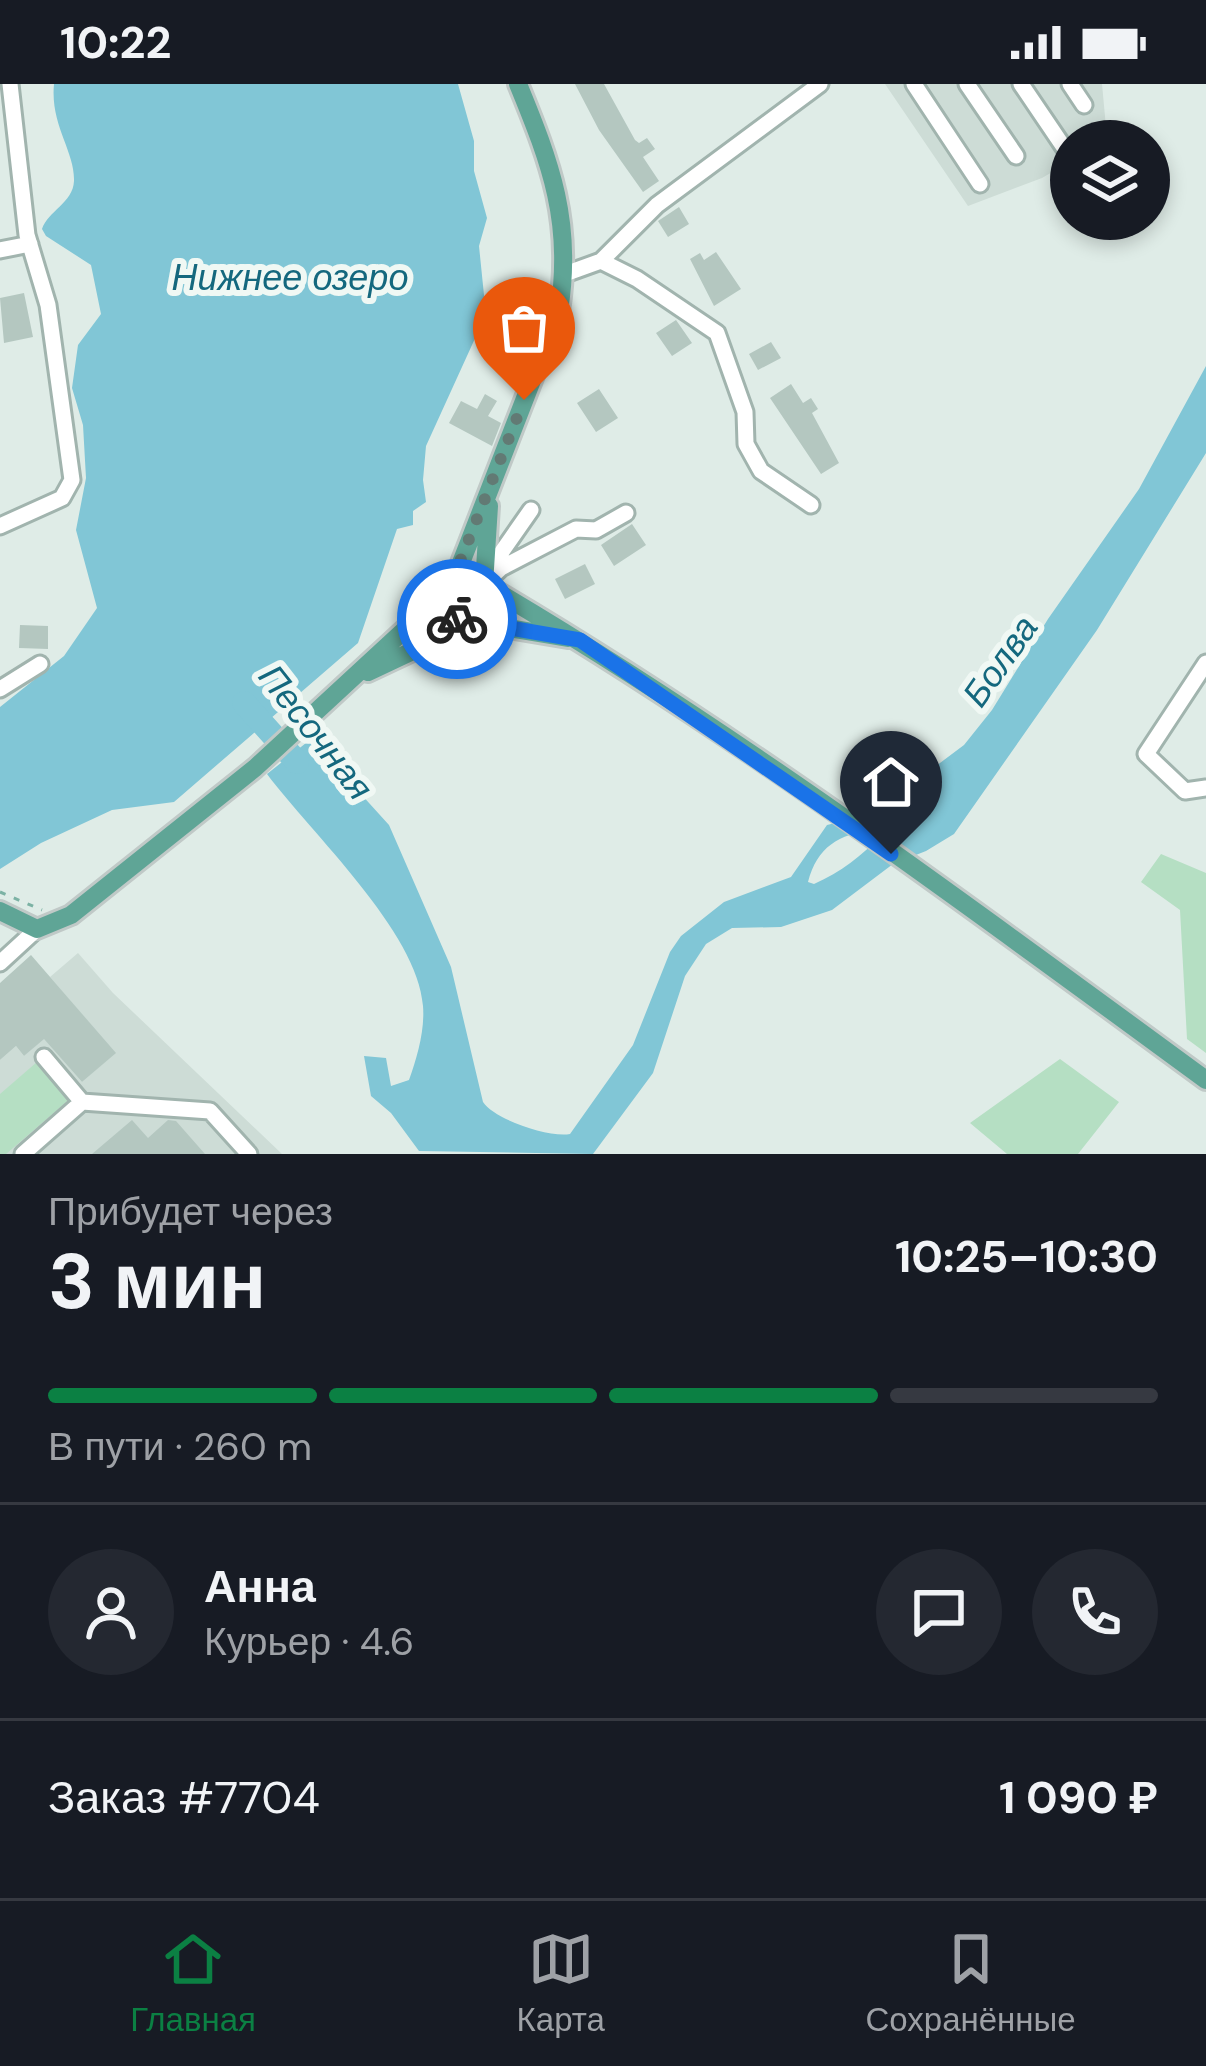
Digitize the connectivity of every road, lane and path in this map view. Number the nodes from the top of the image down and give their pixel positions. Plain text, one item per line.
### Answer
1 (10, 84) edge
2 (518, 84) edge
3 (820, 84) edge
4 (914, 84) edge
5 (967, 84) edge
6 (1021, 84) edge
7 (1070, 84) edge
8 (1084, 105) dead end
9 (1050, 127) edge
10 (1016, 156) dead end
11 (980, 184) dead end
12 (30, 244) junction
13 (0, 250) edge
14 (601, 261) junction
15 (565, 274) junction
16 (490, 489) junction
17 (811, 505) dead end
18 (531, 510) dead end
19 (626, 513) dead end
20 (0, 526) edge
21 (453, 548) dead end
22 (502, 568) junction
23 (484, 584) junction
24 (452, 586) junction
25 (418, 599) dead end
26 (474, 622) junction
27 (580, 640) junction
28 (1206, 663) edge
29 (40, 664) dead end
30 (353, 680) junction
31 (0, 689) edge
32 (1206, 788) edge
33 (0, 892) edge
34 (0, 911) edge
35 (38, 920) junction
36 (0, 963) edge
37 (44, 1057) dead end
38 (1206, 1080) edge
39 (82, 1102) junction
40 (23, 1154) edge
41 (249, 1154) edge

1 - 12 street
2 - 15 main road
3 - 14 street
4 - 11 street
5 - 10 street
6 - 9 street
7 - 8 street
12 - 13 street
12 - 20 street
14 - 15 street
14 - 17 street
15 - 16 main road
16 - 23 main road
16 - 24 main road
18 - 22 street
19 - 22 street
21 - 25 path
22 - 23 street
23 - 24 main road
23 - 26 main road
23 - 27 main road
24 - 26 main road
24 - 30 main road
26 - 27 main road
26 - 30 main road
27 - 38 main road
28 - 32 street
29 - 31 street
30 - 35 main road
33 - 35 path
34 - 35 main road
35 - 36 street
37 - 39 street
39 - 40 street
39 - 41 street

